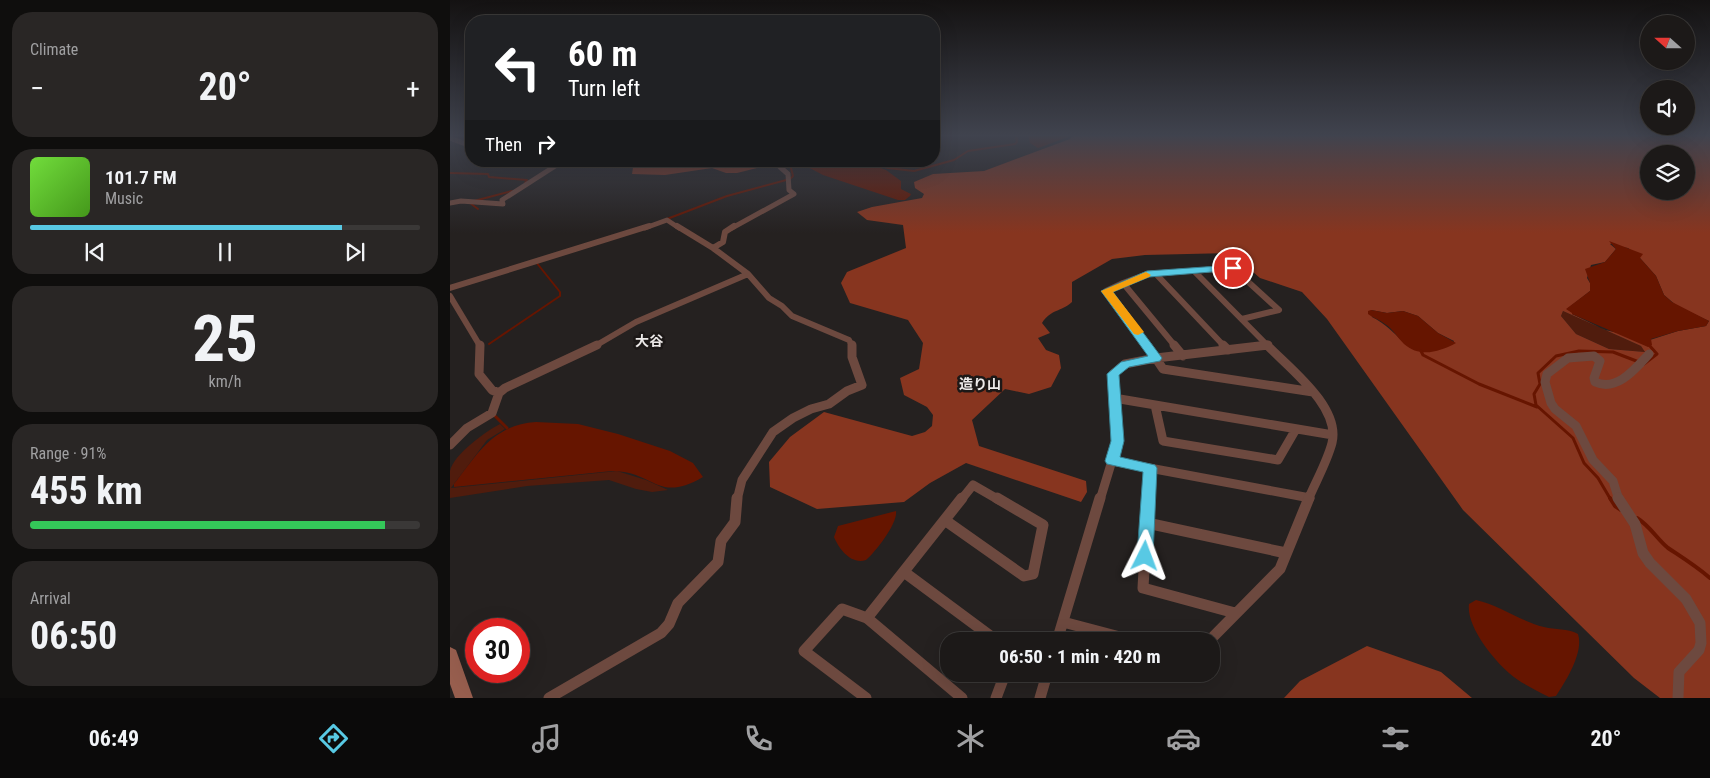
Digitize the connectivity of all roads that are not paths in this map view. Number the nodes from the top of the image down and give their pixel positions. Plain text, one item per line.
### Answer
1 (554, 168) edge
2 (781, 168) edge
3 (450, 203) edge
4 (713, 248) junction
5 (1194, 270) junction
6 (748, 274) junction
7 (1156, 274) junction
8 (1123, 283) junction
9 (450, 288) edge
10 (450, 296) edge
11 (1242, 319) junction
12 (1268, 345) junction
13 (1228, 350) junction
14 (1649, 354) dead end
15 (1183, 356) junction
16 (1156, 358) junction
17 (1313, 392) junction
18 (500, 393) junction
19 (1114, 398) junction
20 (1155, 405) junction
21 (1296, 429) junction
22 (1333, 435) junction
23 (450, 445) edge
24 (1112, 461) junction
25 (1150, 468) junction
26 (1310, 498) junction
27 (946, 521) junction
28 (1147, 523) junction
29 (1286, 552) junction
30 (904, 572) junction
31 (1235, 613) junction
32 (867, 618) junction
33 (1063, 622) junction
34 (986, 632) edge
35 (1060, 632) edge
36 (1101, 632) edge
37 (1217, 632) edge
38 (450, 656) edge
39 (1002, 682) edge
40 (1045, 682) edge
41 (464, 698) edge
42 (549, 698) edge
43 (866, 698) edge
44 (962, 698) edge
45 (996, 698) edge
46 (1040, 698) edge
47 (1678, 698) edge

1 - 3 street
2 - 4 street
4 - 6 street
4 - 9 street
5 - 7 street
5 - 11 street
5 - 11 street
6 - 18 street
6 - 42 street
7 - 8 street
7 - 13 street
8 - 15 street
8 - 16 street
10 - 18 street
11 - 12 street
12 - 13 street
12 - 17 street
13 - 15 street
14 - 47 street
15 - 16 street
16 - 17 street
16 - 19 street
17 - 22 street
18 - 23 street
19 - 20 street
19 - 24 street
20 - 21 street
20 - 21 street
21 - 22 street
22 - 26 street
24 - 25 street
24 - 33 street
25 - 26 street
25 - 28 street
26 - 29 street
27 - 27 street
27 - 30 street
28 - 29 street
28 - 31 street
29 - 31 street
30 - 32 street
30 - 34 street
31 - 37 street
32 - 43 street
32 - 44 street
33 - 35 street
33 - 36 street
38 - 41 main road
39 - 45 street
40 - 46 street

